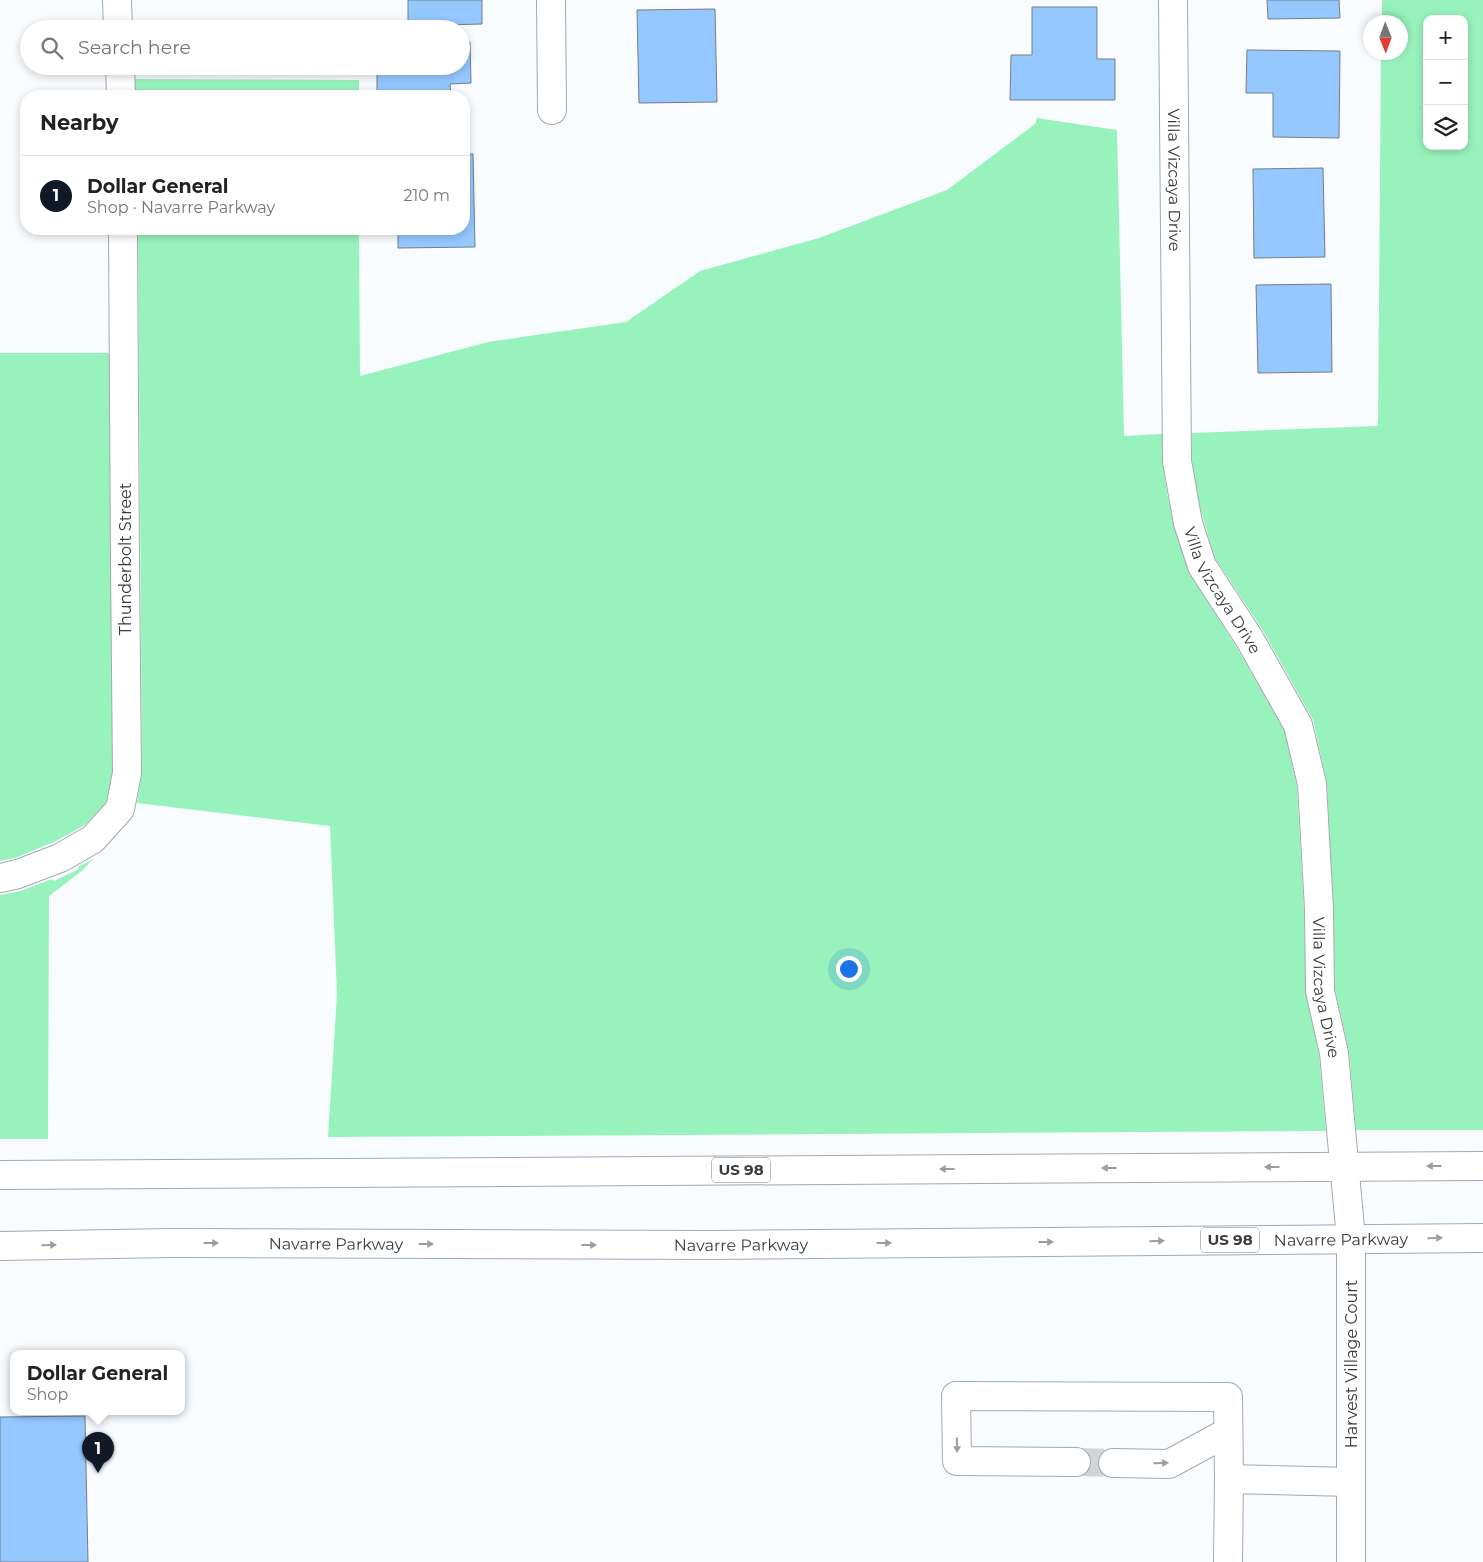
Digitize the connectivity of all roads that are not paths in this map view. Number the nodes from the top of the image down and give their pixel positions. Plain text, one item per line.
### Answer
1 (117, 0) edge
2 (551, 0) edge
3 (1172, 0) edge
4 (118, 20) edge
5 (120, 75) edge
6 (121, 90) edge
7 (552, 110) dead end
8 (124, 235) edge
9 (0, 878) edge
10 (1483, 1166) edge
11 (1344, 1167) junction
12 (0, 1175) edge
13 (1483, 1238) edge
14 (1351, 1239) junction
15 (0, 1246) edge
16 (1228, 1432) junction
17 (1076, 1462) tunnel mouth
18 (1113, 1463) tunnel mouth
19 (1229, 1479) junction
20 (1351, 1482) junction
21 (1228, 1562) edge
22 (1351, 1562) edge

1 - 4 main road
2 - 7 main road
3 - 11 main road, Villa Vizcaya Drive
5 - 6 main road
8 - 9 main road, Thunderbolt Street
10 -> 11 main road, US 98
11 -> 12 main road, US 98
11 - 14 main road, Harvest Village Court
14 -> 13 main road, Navarre Parkway / US 98
15 -> 14 main road, Navarre Parkway / US 98
14 - 20 main road, Harvest Village Court
16 -> 17 main road
18 -> 16 main road
16 - 19 main road
19 - 20 main road
19 - 21 main road
20 - 22 main road, Harvest Village Court

